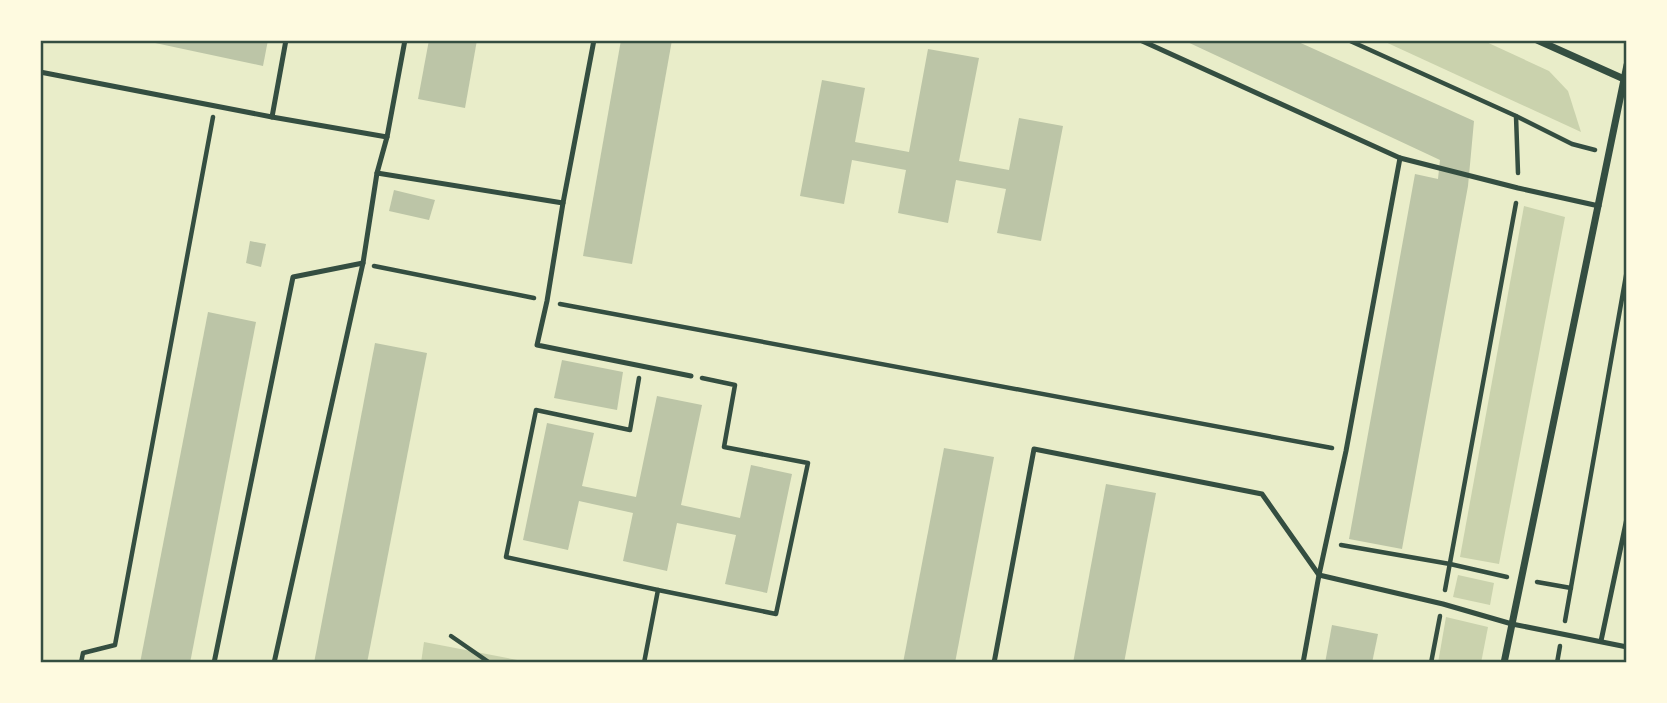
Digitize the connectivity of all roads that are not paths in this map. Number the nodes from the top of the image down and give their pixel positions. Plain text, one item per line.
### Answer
1 (286, 40) edge
2 (405, 40) edge
3 (594, 40) edge
4 (1140, 40) edge
5 (1537, 40) edge
6 (1627, 65) edge
7 (40, 72) edge
8 (1624, 79) junction
9 (272, 117) junction
10 (387, 136) junction
11 (1400, 158) junction
12 (377, 173) junction
13 (563, 204) junction
14 (1599, 206) junction
15 (363, 263) junction
16 (691, 376) road end
17 (1627, 519) edge
18 (1319, 575) junction
19 (1512, 624) junction
20 (1601, 641) junction
21 (1627, 647) edge
22 (214, 663) edge
23 (274, 663) edge
24 (994, 663) edge
25 (1303, 663) edge
26 (1504, 663) edge

1 - 9 lane
2 - 10 lane
3 - 13 lane
4 - 11 lane
5 - 8 street
6 - 8 street
7 - 9 lane
8 - 14 street
9 - 10 lane
10 - 12 lane
11 - 14 lane
11 - 18 lane
12 - 13 lane
12 - 15 lane
13 - 16 lane
14 - 19 street
15 - 22 lane
15 - 23 lane
17 - 20 lane
18 - 19 lane
18 - 24 lane
18 - 25 lane
19 - 20 lane
19 - 26 street
20 - 21 lane

